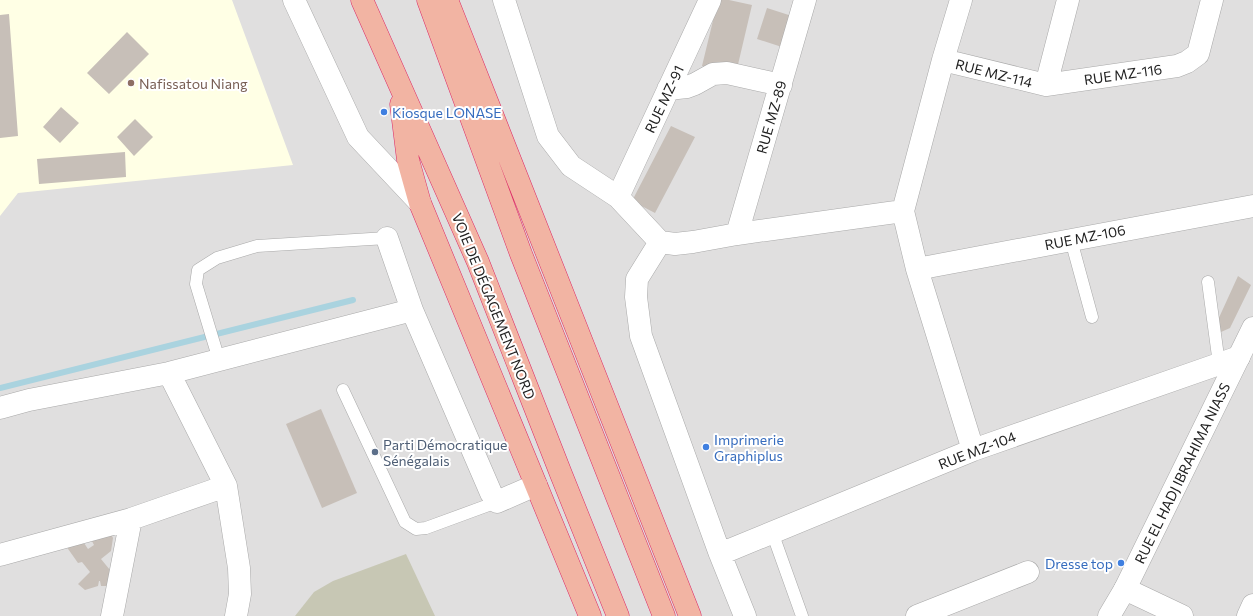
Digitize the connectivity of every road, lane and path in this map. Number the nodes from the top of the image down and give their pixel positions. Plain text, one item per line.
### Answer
1 (294, 0) edge
2 (362, 0) edge
3 (428, 0) edge
4 (447, 0) edge
5 (504, 0) edge
6 (710, 0) edge
7 (805, 0) edge
8 (961, 0) edge
9 (1068, 0) edge
10 (1212, 0) edge
11 (943, 60) junction
12 (398, 81) junction
13 (781, 85) junction
14 (1046, 86) junction
15 (668, 89) junction
16 (618, 198) junction
17 (420, 203) junction
18 (1253, 206) edge
19 (902, 212) junction
20 (737, 234) junction
21 (387, 238) joint
22 (1071, 240) junction
23 (660, 242) junction
24 (917, 269) junction
25 (1208, 282) dead end
26 (412, 310) junction
27 (1092, 317) dead end
28 (1253, 328) edge
29 (217, 353) junction
30 (1229, 361) junction
31 (169, 373) junction
32 (344, 390) dead end
33 (0, 408) edge
34 (974, 450) junction
35 (536, 485) junction
36 (226, 486) junction
37 (497, 502) junction
38 (130, 519) junction
39 (772, 532) junction
40 (720, 554) junction
41 (0, 555) edge
42 (1028, 572) dead end
43 (1125, 589) junction
44 (1253, 605) edge
45 (112, 616) edge
46 (236, 616) edge
47 (590, 616) edge
48 (618, 616) edge
49 (664, 616) edge
50 (690, 616) edge
51 (745, 616) edge
52 (802, 616) edge
53 (917, 616) edge
54 (1109, 616) edge
55 (1182, 616) edge
56 (1248, 616) edge

1 - 17 street
2 - 12 highway, VOIE DE DÉGAGEMENT NORD
3 - 49 highway
4 - 50 highway
5 - 16 street
6 - 15 street, RUE MZ-91
7 - 13 street, RUE MZ-89
8 - 11 street
9 - 14 street
10 - 14 street, RUE MZ-116
11 - 14 street, RUE MZ-114
11 - 19 street
12 - 17 highway
12 - 48 highway, VOIE DE DÉGAGEMENT NORD
13 - 15 street
13 - 20 street, RUE MZ-89
15 - 16 street, RUE MZ-91
16 - 23 street
17 - 35 highway
18 - 22 street, RUE MZ-106
19 - 20 street
19 - 24 street
20 - 23 street
21 - 26 street
21 - 29 lane
22 - 24 street, RUE MZ-106
22 - 27 lane
23 - 40 street
24 - 34 street
25 - 30 lane
26 - 29 street
26 - 37 street
28 - 30 street, RUE EL HADJ IBRAHIMA NIASS
29 - 31 street
30 - 34 street, RUE MZ-104
30 - 43 street, RUE EL HADJ IBRAHIMA NIASS
31 - 33 street
31 - 36 street
32 - 37 lane
34 - 39 street, RUE MZ-104
35 - 37 street
35 - 47 highway
36 - 38 street
36 - 46 street
38 - 41 street
38 - 45 street
39 - 40 street, RUE MZ-104
39 - 52 lane
40 - 51 street
42 - 53 street
43 - 54 street, RUE EL HADJ IBRAHIMA NIASS
43 - 55 street
44 - 56 street

